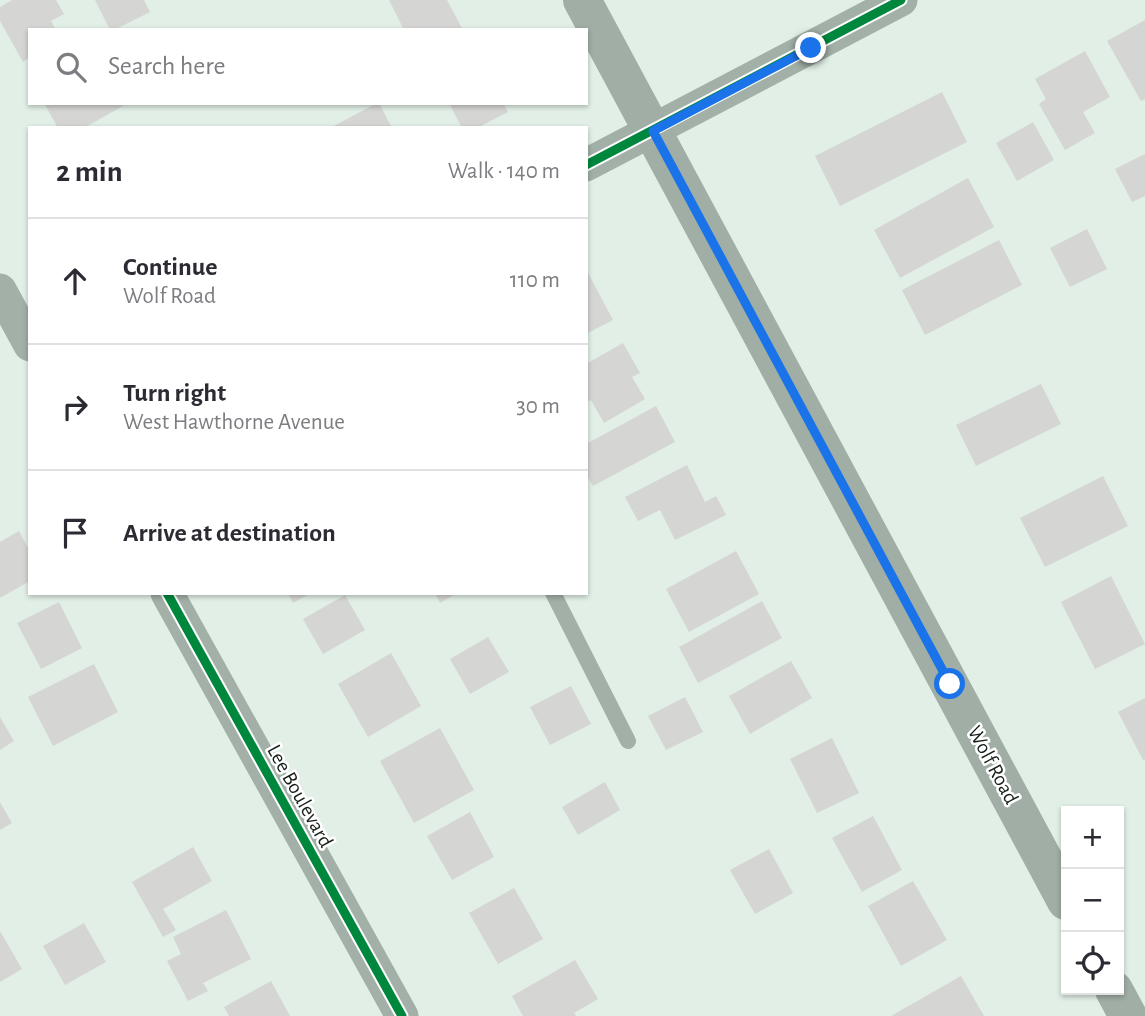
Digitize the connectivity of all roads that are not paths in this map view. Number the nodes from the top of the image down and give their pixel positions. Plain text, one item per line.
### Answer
1 (582, 0) edge
2 (901, 0) edge
3 (653, 131) junction
4 (588, 164) edge
5 (0, 290) edge
6 (22, 343) edge
7 (168, 595) edge
8 (554, 595) edge
9 (628, 741) dead end
10 (1061, 892) edge
11 (1117, 995) edge
12 (402, 1016) edge
13 (1128, 1016) edge

1 - 3 main road, Wolf Road
2 - 3 street
3 - 4 street
3 - 10 main road, Wolf Road
5 - 6 street
7 - 12 street, Lee Boulevard
8 - 9 lane
11 - 13 main road

